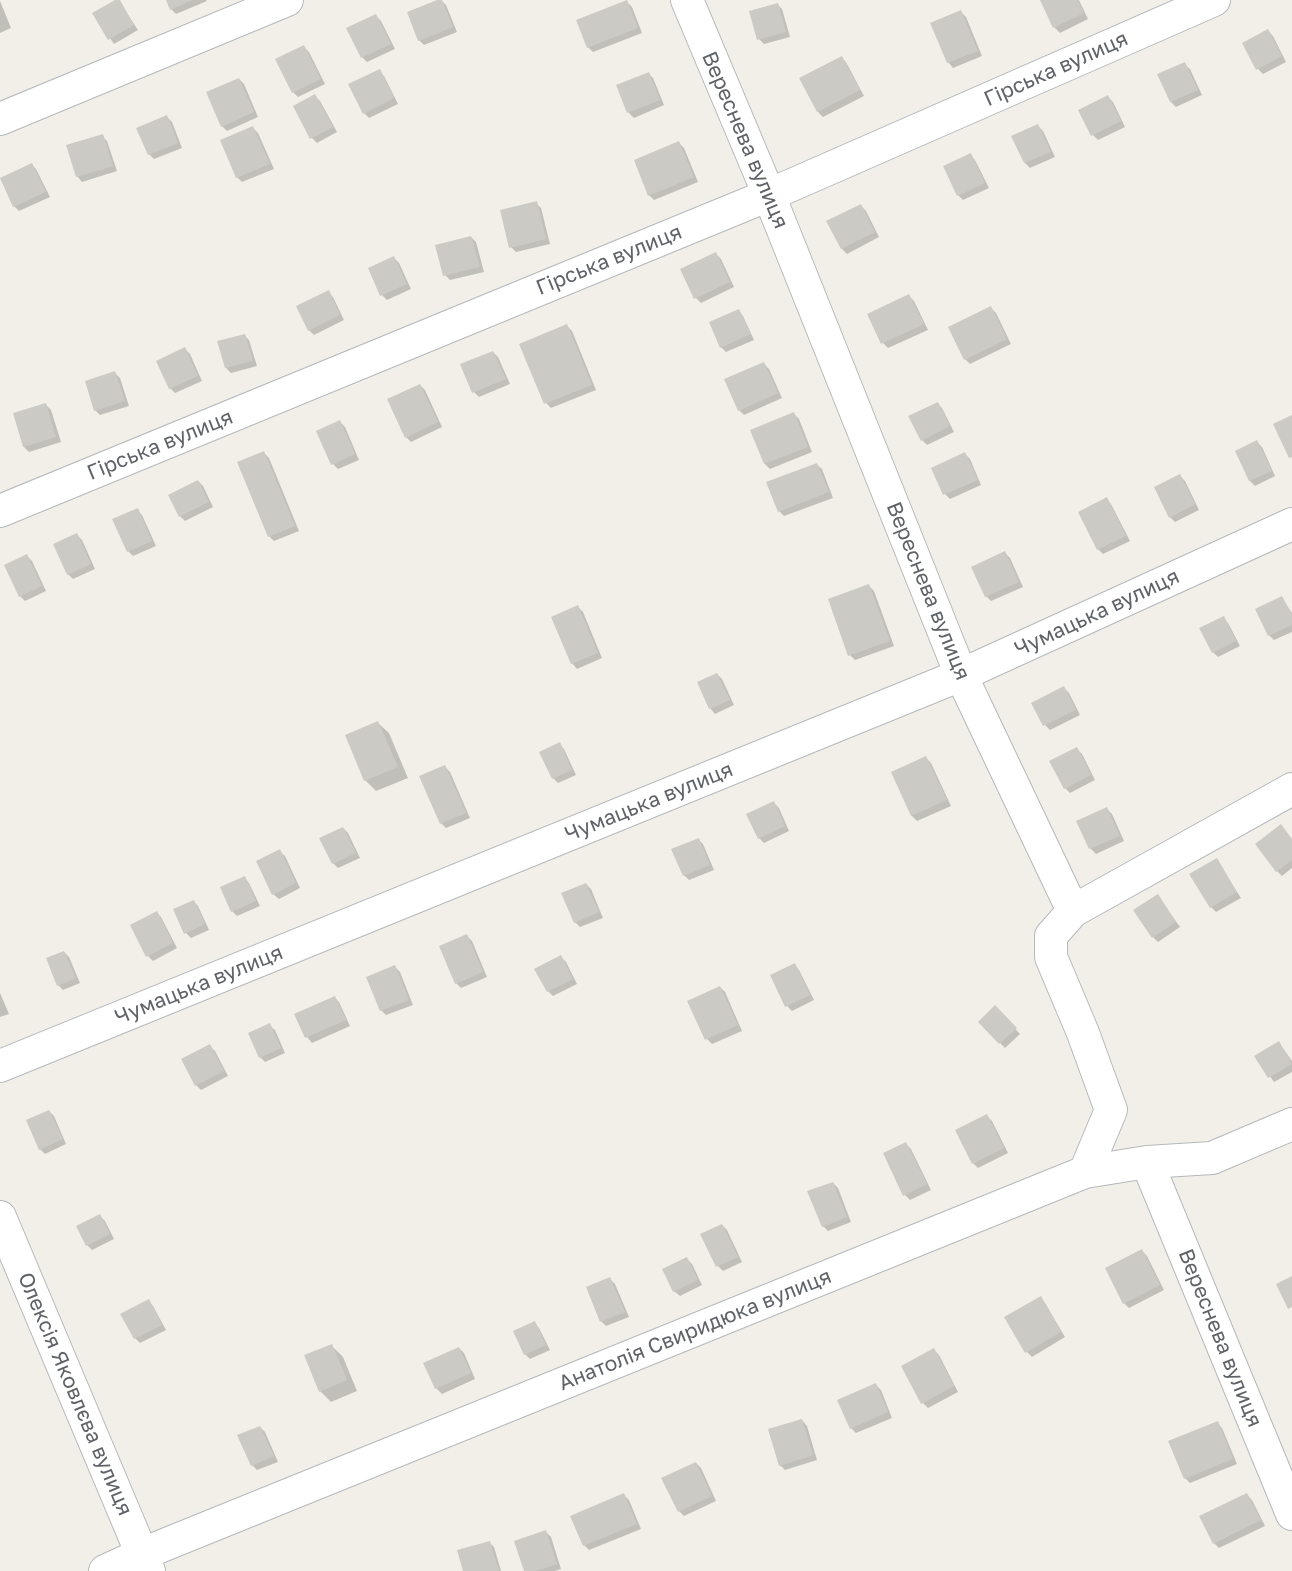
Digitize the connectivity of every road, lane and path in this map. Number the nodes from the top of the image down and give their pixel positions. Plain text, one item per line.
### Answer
1 (287, 0) edge
2 (687, 0) edge
3 (1214, 0) edge
4 (0, 118) edge
5 (769, 195) junction
6 (0, 511) edge
7 (1292, 524) edge
8 (962, 675) junction
9 (1292, 789) edge
10 (1073, 911) junction
11 (0, 1066) edge
12 (1292, 1124) edge
13 (1147, 1162) junction
14 (1085, 1172) junction
15 (0, 1217) edge
16 (1292, 1514) edge
17 (146, 1563) edge
18 (105, 1571) edge

1 - 4 street
2 - 5 street, Вереснева вулиця
3 - 5 street, Гірська вулиця
5 - 6 street, Гірська вулиця
5 - 8 street, Вереснева вулиця
7 - 8 street, Чумацька вулиця
8 - 10 street, Вереснева вулиця
8 - 11 street, Чумацька вулиця
9 - 10 street
10 - 14 street
12 - 13 street, Анатолія Свиридюка вулиця
13 - 14 street, Анатолія Свиридюка вулиця
13 - 16 street, Вереснева вулиця
14 - 17 street, Анатолія Свиридюка вулиця
15 - 17 street, Олексія Яковлєва вулиця
17 - 18 street, Анатолія Свиридюка вулиця

